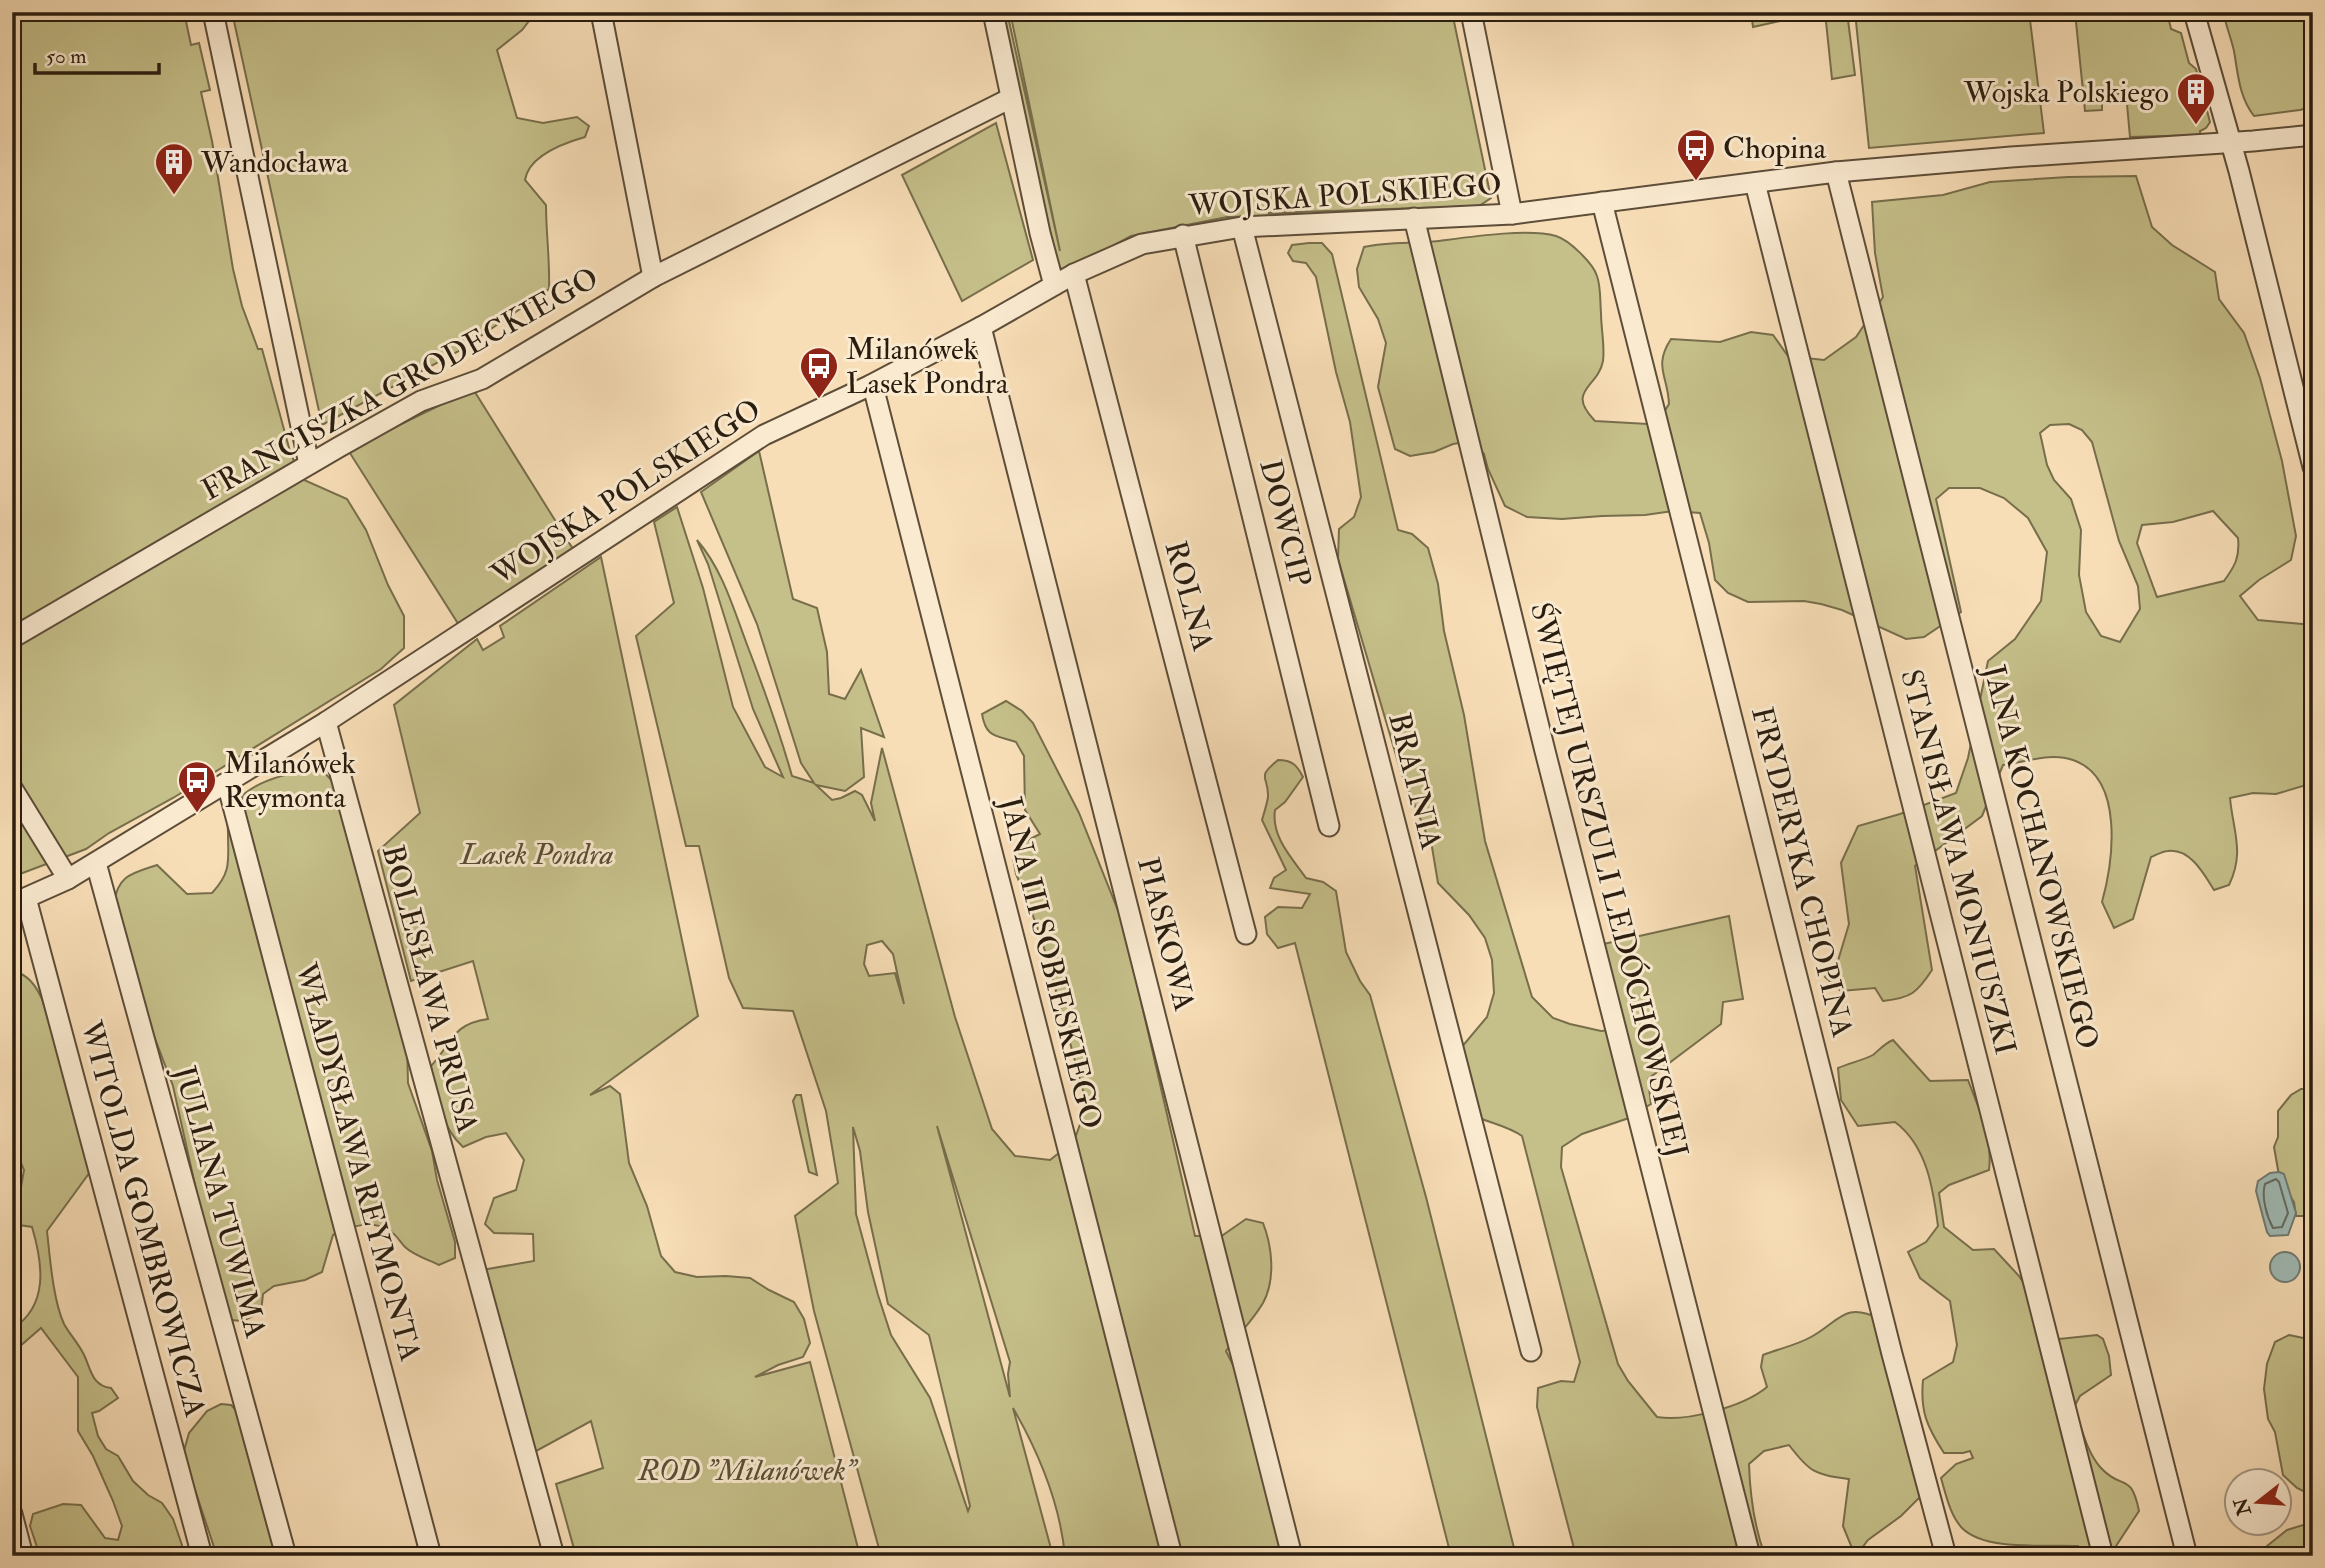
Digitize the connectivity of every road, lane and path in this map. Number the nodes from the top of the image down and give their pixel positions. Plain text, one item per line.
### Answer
1 (213, 12) edge
2 (601, 12) edge
3 (993, 12) edge
4 (1471, 12) edge
5 (2194, 12) edge
6 (1011, 99) junction
7 (2313, 135) edge
8 (2230, 143) junction
9 (1836, 172) junction
10 (1755, 183) junction
11 (1602, 202) junction
12 (1512, 214) junction
13 (1414, 218) junction
14 (1242, 227) junction
15 (1183, 235) junction
16 (1074, 274) junction
17 (653, 277) junction
18 (1054, 285) junction
19 (981, 327) junction
20 (871, 385) junction
21 (309, 464) junction
22 (2313, 467) edge
23 (12, 638) edge
24 (326, 722) junction
25 (227, 783) junction
26 (12, 788) edge
27 (1329, 826) dead end
28 (96, 863) junction
29 (68, 879) junction
30 (19, 901) edge
31 (1246, 934) dead end
32 (1531, 1350) dead end
33 (12, 1514) edge
34 (23, 1556) edge
35 (202, 1556) edge
36 (286, 1556) edge
37 (431, 1556) edge
38 (554, 1556) edge
39 (1172, 1556) edge
40 (1292, 1556) edge
41 (1751, 1556) edge
42 (1946, 1556) edge
43 (2103, 1556) edge
44 (2187, 1556) edge

1 - 21 street
2 - 17 street
3 - 6 street
4 - 12 street
5 - 8 street
6 - 17 street, FRANCISZKA GRODECKIEGO
6 - 18 street
7 - 8 street, WOJSKA POLSKIEGO
8 - 9 street, WOJSKA POLSKIEGO
8 - 22 street
9 - 10 street, WOJSKA POLSKIEGO
9 - 44 street, JANA KOCHANOWSKIEGO
10 - 11 street, WOJSKA POLSKIEGO
10 - 43 street, STANISŁAWA MONIUSZKI
11 - 12 street, WOJSKA POLSKIEGO
11 - 42 street, FRYDERYKA CHOPINA
12 - 13 street, WOJSKA POLSKIEGO
13 - 14 street, WOJSKA POLSKIEGO
13 - 41 street, ŚWIĘTEJ URSZULI LEDÓCHOWSKIEJ
14 - 15 street, WOJSKA POLSKIEGO
14 - 32 street, BRATNIA
15 - 16 street, WOJSKA POLSKIEGO
15 - 27 street, DOWCIP
16 - 18 street, WOJSKA POLSKIEGO
16 - 31 street, ROLNA
17 - 21 street, FRANCISZKA GRODECKIEGO
18 - 19 street, WOJSKA POLSKIEGO
19 - 20 street, WOJSKA POLSKIEGO
19 - 40 street, PIASKOWA
20 - 24 street, WOJSKA POLSKIEGO
20 - 39 street, JANA III SOBIESKIEGO
21 - 23 street, FRANCISZKA GRODECKIEGO
24 - 25 street, WOJSKA POLSKIEGO
24 - 38 street, BOLESŁAWA PRUSA
25 - 28 street, WOJSKA POLSKIEGO
25 - 37 street, WŁADYSŁAWA REYMONTA
26 - 29 street
28 - 29 street, WOJSKA POLSKIEGO
28 - 36 street, JULIANA TUWIMA
29 - 30 street, WOJSKA POLSKIEGO
30 - 35 street, WITOLDA GOMBROWICZA
33 - 34 street

